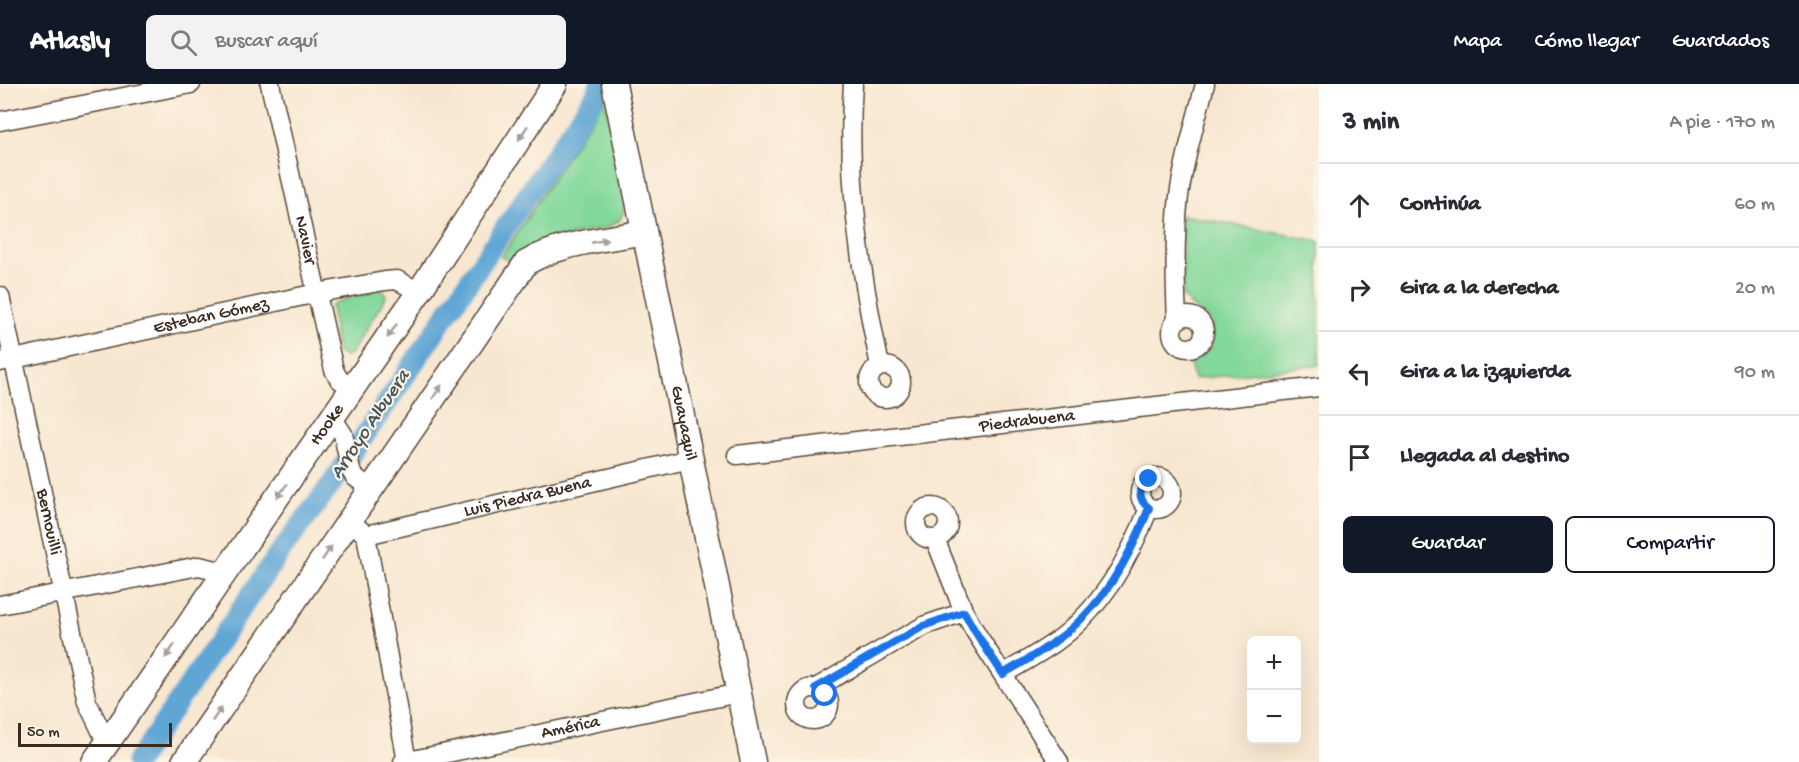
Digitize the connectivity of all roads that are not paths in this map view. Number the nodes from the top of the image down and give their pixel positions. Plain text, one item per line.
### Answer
1 (191, 84) edge
2 (270, 84) edge
3 (555, 84) edge
4 (614, 84) edge
5 (853, 84) edge
6 (1206, 84) edge
7 (0, 121) edge
8 (644, 232) junction
9 (419, 292) junction
10 (317, 293) junction
11 (0, 296) edge
12 (1177, 321) dead end
13 (6, 361) edge
14 (880, 366) dead end
15 (1319, 387) edge
16 (353, 389) junction
17 (338, 426) junction
18 (737, 455) dead end
19 (690, 459) junction
20 (371, 489) junction
21 (1149, 508) dead end
22 (357, 528) junction
23 (935, 539) dead end
24 (225, 572) junction
25 (64, 591) junction
26 (0, 605) edge
27 (964, 612) junction
28 (1003, 674) junction
29 (816, 688) dead end
30 (739, 693) junction
31 (100, 752) edge
32 (184, 762) edge
33 (406, 762) edge
34 (753, 762) edge
35 (1059, 762) edge

1 - 7 street
2 - 10 street, Navier
3 -> 9 street, Hooke
4 - 8 street, Guayaquil
5 - 14 street
6 - 12 street
8 - 19 street, Guayaquil
20 -> 8 street
9 - 10 street, Esteban Gómez
9 -> 16 street, Hooke
10 - 13 street, Esteban Gómez
10 - 16 street, Navier
11 - 13 street, Bernouilli
13 - 25 street, Bernouilli
15 - 18 street, Piedrabuena
16 - 17 street, Hooke
17 - 20 street
17 -> 24 street, Hooke
19 - 22 street, Luis Piedra Buena
19 - 30 street, Guayaquil
20 - 22 street
21 - 28 street
32 -> 22 street
22 - 33 street
23 - 27 street
24 - 25 street
24 -> 31 street, Hooke
25 - 26 street
25 - 31 street, Bernouilli
27 - 28 street
27 - 29 street
28 - 35 street
30 - 33 street, América
30 - 34 street, Guayaquil

